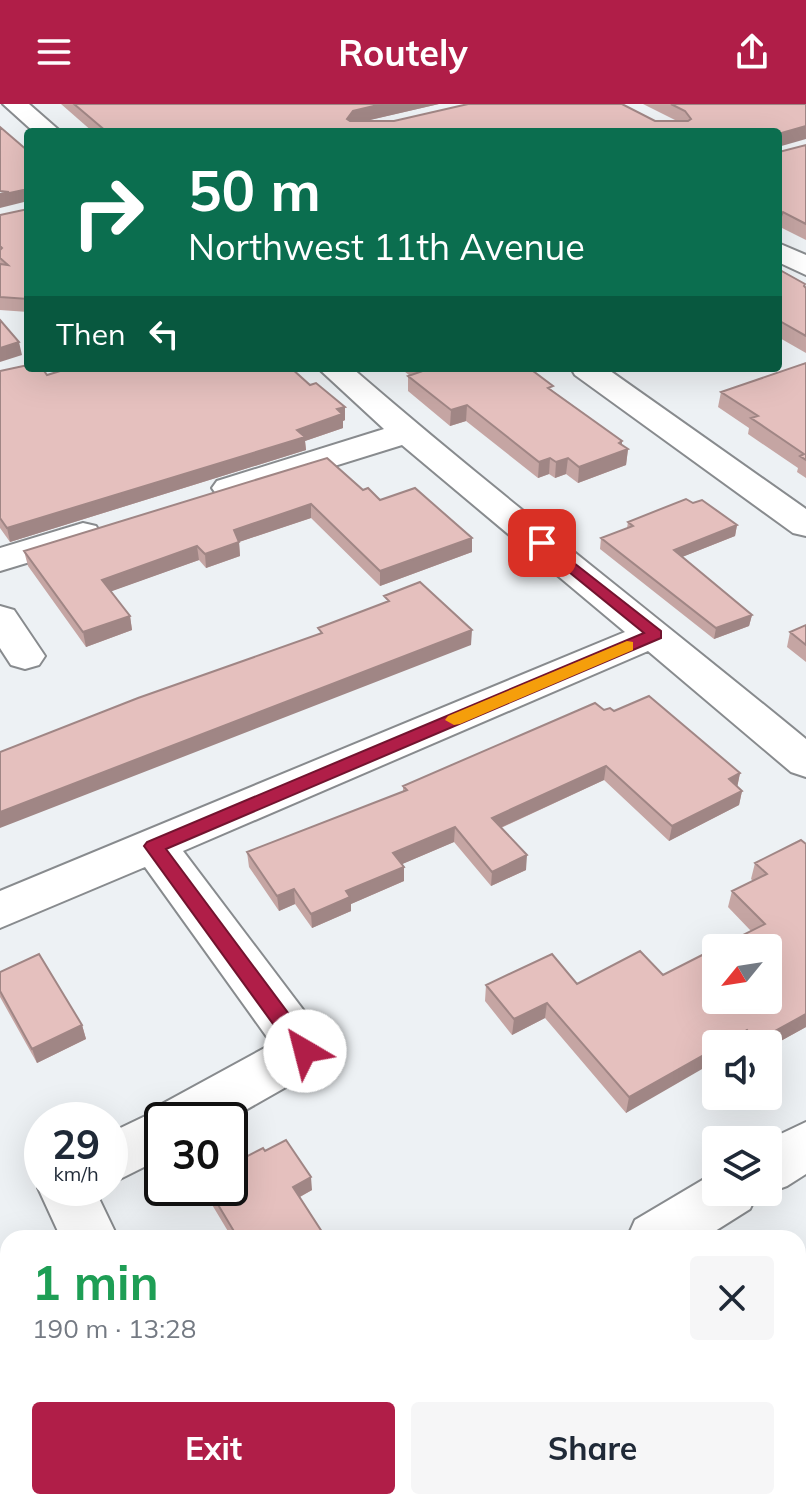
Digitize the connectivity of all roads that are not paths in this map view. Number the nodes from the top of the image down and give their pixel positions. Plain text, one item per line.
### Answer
1 (15, 104) edge
2 (44, 128) edge
3 (782, 253) edge
4 (806, 267) edge
5 (337, 372) edge
6 (592, 372) edge
7 (406, 433) junction
8 (195, 499) edge
9 (120, 522) edge
10 (806, 525) edge
11 (0, 560) edge
12 (0, 618) edge
13 (655, 634) junction
14 (25, 656) dead end
15 (803, 755) edge
16 (154, 846) junction
17 (0, 910) edge
18 (213, 1102) edge
19 (806, 1145) edge
20 (782, 1160) edge
21 (75, 1206) edge
22 (707, 1206) edge
23 (86, 1230) edge
24 (668, 1230) edge

1 - 2 street
3 - 4 street
5 - 7 street
6 - 10 street
7 - 8 street
7 - 13 street
9 - 11 street
12 - 14 street
13 - 15 street
13 - 16 street
16 - 17 street
16 - 18 street
19 - 20 street
21 - 23 street
22 - 24 street

